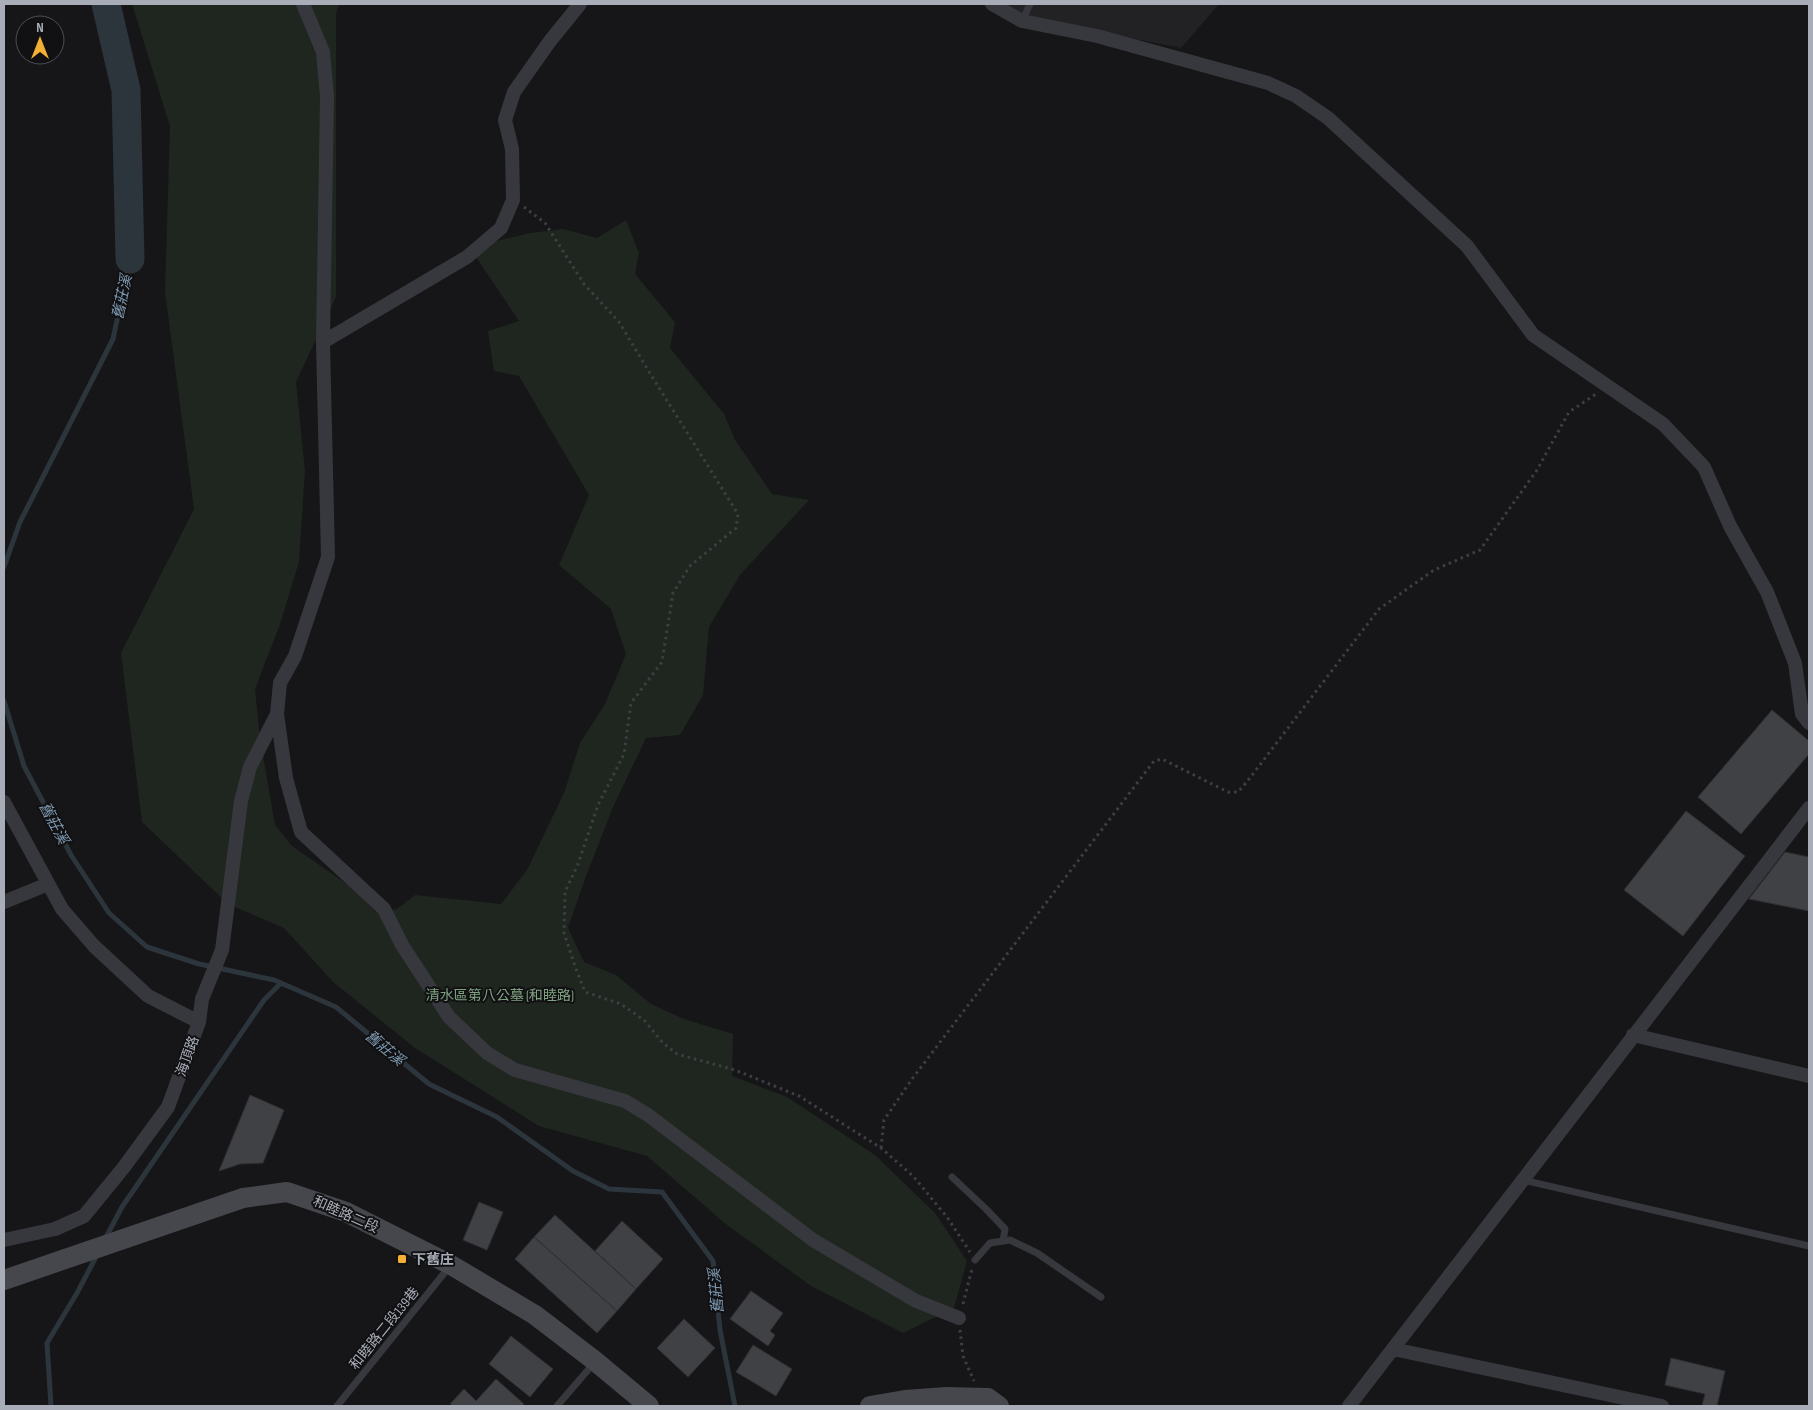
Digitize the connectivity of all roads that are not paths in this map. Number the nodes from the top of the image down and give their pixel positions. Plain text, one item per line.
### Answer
1 (302, 4) edge
2 (580, 4) edge
3 (992, 4) edge
4 (1030, 4) edge
5 (1022, 21) junction
6 (323, 342) junction
7 (277, 714) junction
8 (1809, 724) edge
9 (4, 802) edge
10 (1809, 808) edge
11 (48, 884) junction
12 (4, 902) edge
13 (198, 1022) junction
14 (1633, 1035) junction
15 (1809, 1076) edge
16 (952, 1177) dead end
17 (1523, 1180) junction
18 (4, 1240) edge
19 (1003, 1241) junction
20 (1809, 1246) edge
21 (975, 1260) road end
22 (451, 1265) junction
23 (4, 1280) edge
24 (1101, 1297) dead end
25 (959, 1318) road end
26 (1394, 1349) junction
27 (595, 1361) junction
28 (994, 1402) edge
29 (337, 1406) edge
30 (557, 1406) edge
31 (649, 1406) edge
32 (870, 1406) edge
33 (1349, 1406) edge
34 (1662, 1406) edge

1 - 6 street
2 - 6 street
3 - 5 street
4 - 5 lane
5 - 8 street
6 - 7 street
7 - 13 street
7 - 25 street
9 - 11 street, 海頂路
10 - 14 street
11 - 12 street
11 - 13 street, 海頂路
13 - 18 street, 海頂路
14 - 15 street
14 - 17 street
16 - 19 lane
17 - 20 lane
17 - 26 street
19 - 21 lane
19 - 24 lane
22 - 23 street, 和睦路二段
22 - 27 street, 和睦路二段
22 - 29 lane, 和睦路二段139巷
26 - 33 street
26 - 34 street
27 - 30 lane
27 - 31 street, 和睦路二段
28 - 32 street

